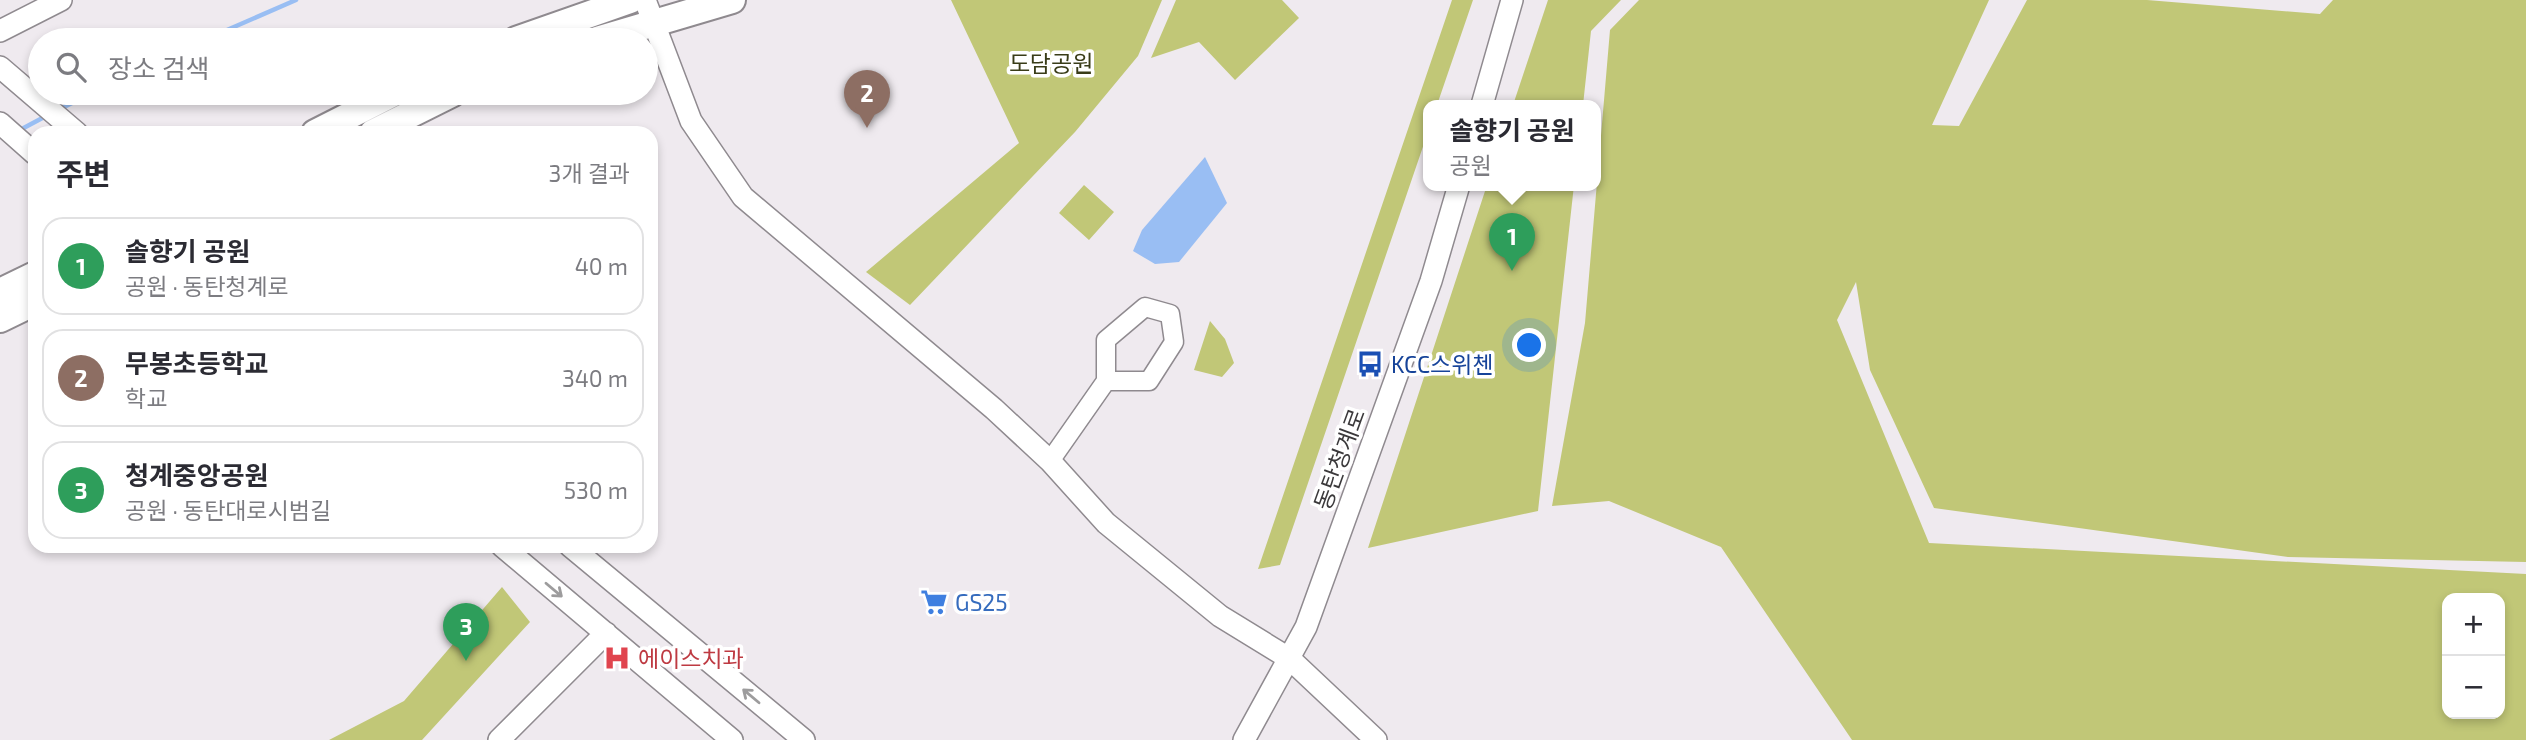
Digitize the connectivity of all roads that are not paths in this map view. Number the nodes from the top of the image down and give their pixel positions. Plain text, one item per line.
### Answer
1 (61, 0) edge
2 (630, 0) edge
3 (732, 0) edge
4 (1512, 0) edge
5 (649, 10) edge
6 (550, 28) edge
7 (618, 28) edge
8 (656, 28) edge
9 (0, 31) edge
10 (658, 34) edge
11 (5, 71) edge
12 (28, 91) edge
13 (1483, 100) edge
14 (44, 105) edge
15 (370, 105) edge
16 (429, 105) edge
17 (0, 123) edge
18 (69, 126) edge
19 (329, 126) edge
20 (387, 126) edge
21 (28, 146) edge
22 (1457, 191) edge
23 (28, 278) edge
24 (0, 292) edge
25 (28, 306) edge
26 (0, 320) edge
27 (1106, 381) junction
28 (1050, 461) junction
29 (510, 553) edge
30 (578, 553) edge
31 (606, 633) junction
32 (1290, 659) junction
33 (499, 740) edge
34 (732, 740) edge
35 (804, 740) edge
36 (1244, 740) edge
37 (1376, 740) edge

1 - 9 street
2 - 6 main road
3 - 5 main road
4 - 13 street
5 - 7 main road
5 - 8 street
10 - 28 street
11 - 12 street
14 - 18 street
15 - 19 main road
16 - 20 main road
17 - 21 street
22 - 32 street, 동탄청계로
23 - 24 main road
25 - 26 main road
27 - 27 street
27 - 28 street
28 - 32 street
29 -> 31 street
35 -> 30 street
31 - 33 street
31 - 34 street
32 - 36 street, 동탄청계로
32 - 37 street

